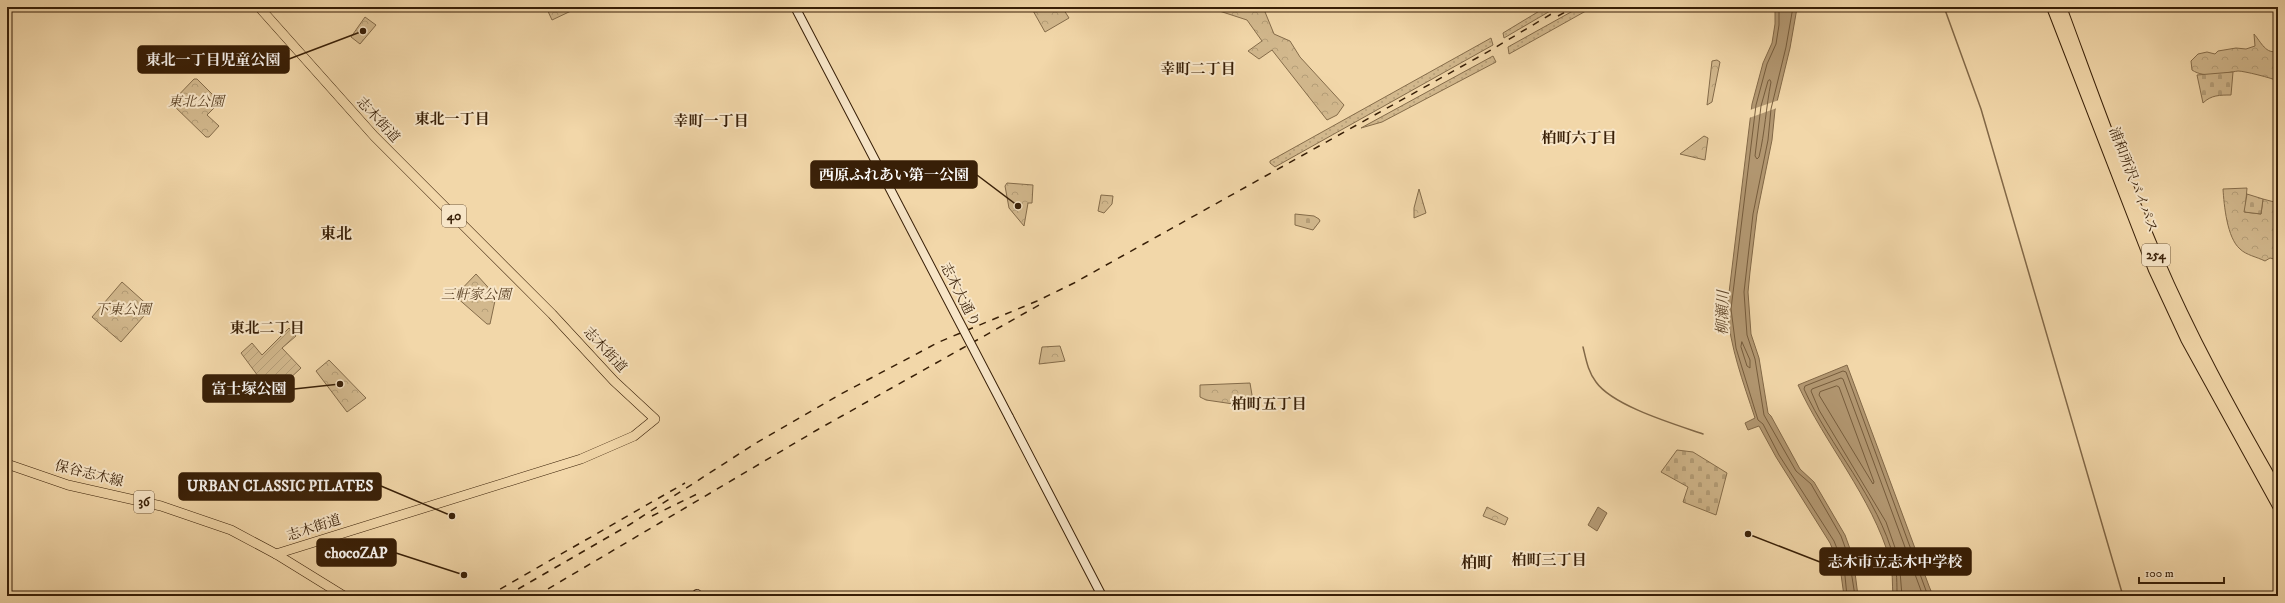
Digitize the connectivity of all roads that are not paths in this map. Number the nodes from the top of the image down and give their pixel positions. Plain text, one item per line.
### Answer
1 (259, 7) edge
2 (795, 7) edge
3 (2052, 7) edge
4 (2061, 7) edge
5 (7, 464) edge
6 (2278, 492) edge
7 (2278, 506) edge
8 (276, 554) junction
9 (344, 596) edge
10 (1102, 596) edge

1 - 8 main road, 志木街道 / 40
2 - 10 main road, 志木大通り, bridge
3 - 7 highway, 浦和所沢バイパス / 254
4 - 6 highway, 浦和所沢バイパス / 254
5 - 8 main road, 保谷志木線 / 36
8 - 9 main road, 36

